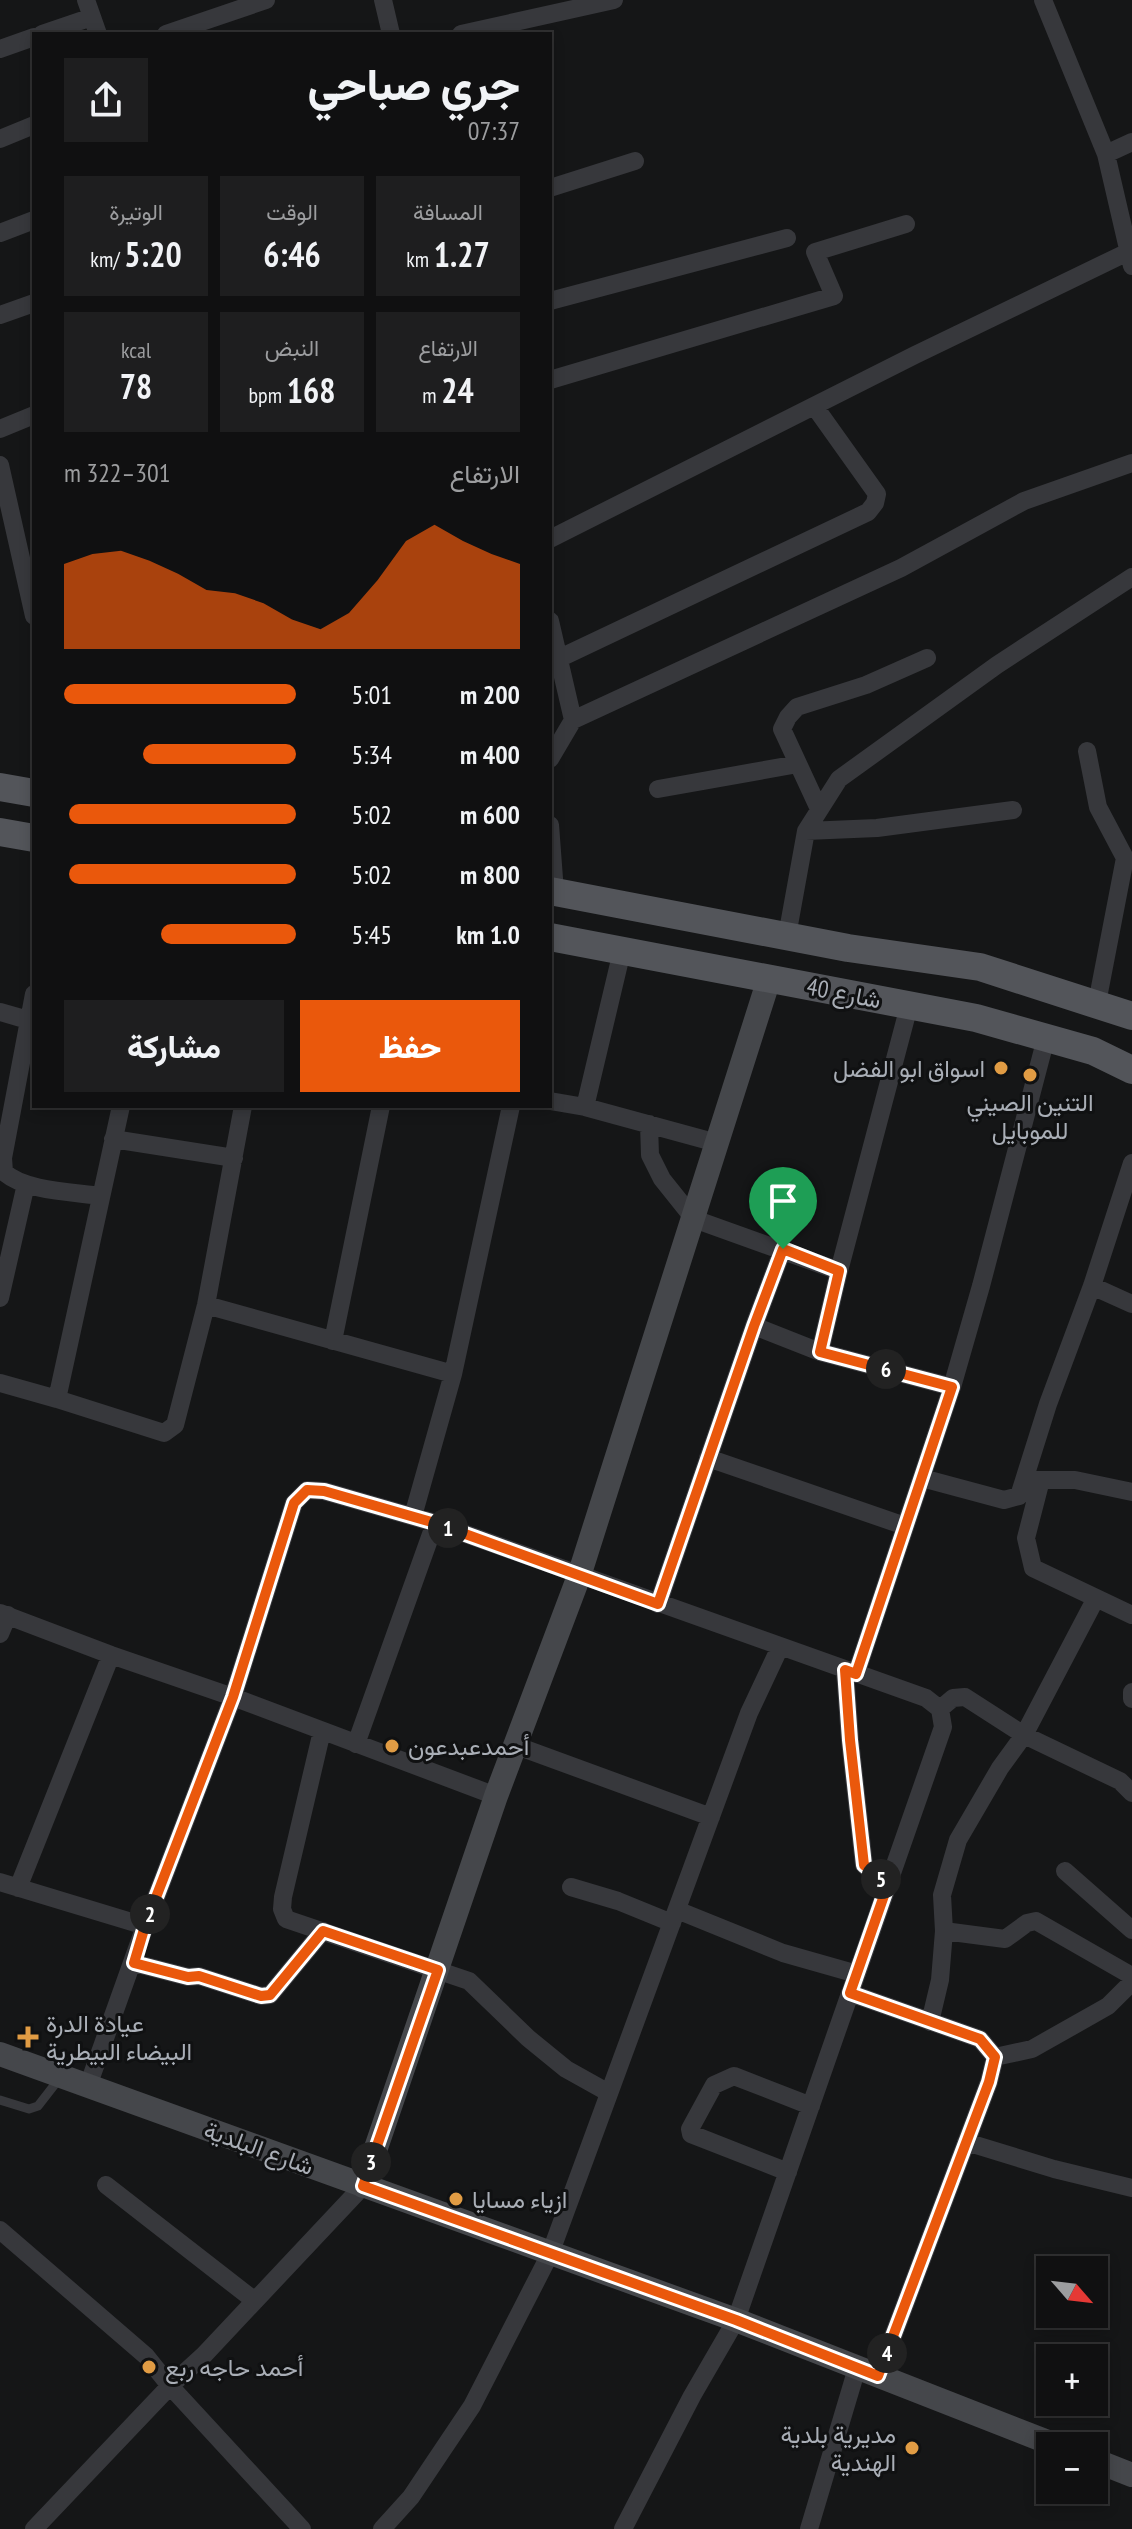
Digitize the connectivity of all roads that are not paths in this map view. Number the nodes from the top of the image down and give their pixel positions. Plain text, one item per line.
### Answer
1 (266, 0) edge
2 (383, 0) edge
3 (614, 0) edge
4 (1043, 0) edge
5 (92, 17) edge
6 (48, 32) edge
7 (172, 32) edge
8 (391, 32) edge
9 (470, 32) edge
10 (32, 38) edge
11 (0, 49) edge
12 (32, 126) edge
13 (0, 139) edge
14 (1132, 142) edge
15 (1106, 154) junction
16 (635, 161) dead end
17 (552, 187) edge
18 (32, 221) edge
19 (906, 224) dead end
20 (0, 233) edge
21 (787, 238) dead end
22 (1130, 259) edge
23 (552, 300) edge
24 (32, 304) edge
25 (0, 315) edge
26 (552, 379) edge
27 (815, 407) junction
28 (32, 416) edge
29 (0, 429) edge
30 (1132, 463) edge
31 (0, 465) edge
32 (552, 538) edge
33 (1132, 577) edge
34 (32, 607) edge
35 (552, 628) edge
36 (560, 658) junction
37 (927, 658) dead end
38 (573, 720) junction
39 (1087, 751) dead end
40 (552, 756) edge
41 (798, 764) junction
42 (0, 787) edge
43 (658, 789) dead end
44 (32, 793) edge
45 (819, 809) junction
46 (1013, 810) dead end
47 (806, 831) junction
48 (0, 832) edge
49 (32, 838) edge
50 (552, 892) edge
51 (787, 936) junction
52 (552, 937) edge
53 (622, 951) junction
54 (769, 979) junction
55 (32, 1003) edge
56 (1097, 1003) junction
57 (909, 1006) junction
58 (0, 1012) edge
59 (1132, 1016) edge
60 (28, 1020) junction
61 (1046, 1038) junction
62 (1132, 1070) edge
63 (552, 1101) edge
64 (585, 1107) junction
65 (121, 1108) edge
66 (243, 1108) edge
67 (381, 1108) edge
68 (511, 1108) edge
69 (649, 1124) junction
70 (113, 1139) junction
71 (717, 1143) junction
72 (2, 1158) edge
73 (234, 1158) junction
74 (1132, 1163) edge
75 (26, 1184) junction
76 (100, 1196) junction
77 (694, 1219) junction
78 (783, 1249) junction
79 (839, 1271) junction
80 (1092, 1286) junction
81 (0, 1298) edge
82 (1132, 1304) edge
83 (206, 1305) junction
84 (754, 1326) junction
85 (333, 1341) junction
86 (820, 1352) junction
87 (453, 1374) junction
88 (0, 1383) edge
89 (952, 1387) junction
90 (57, 1399) junction
91 (708, 1458) junction
92 (922, 1478) junction
93 (1033, 1480) junction
94 (1132, 1492) edge
95 (413, 1516) junction
96 (435, 1523) junction
97 (905, 1526) junction
98 (579, 1576) junction
99 (1096, 1598) junction
100 (658, 1604) junction
101 (4, 1614) edge
102 (1132, 1615) edge
103 (0, 1634) edge
104 (780, 1647) junction
105 (111, 1655) junction
106 (851, 1672) junction
107 (1132, 1692) edge
108 (233, 1697) junction
109 (1132, 1699) edge
110 (940, 1709) junction
111 (322, 1731) junction
112 (1024, 1735) junction
113 (356, 1744) junction
114 (517, 1746) junction
115 (1128, 1781) edge
116 (496, 1796) junction
117 (711, 1817) junction
118 (1065, 1871) dead end
119 (0, 1882) edge
120 (888, 1884) junction
121 (571, 1887) dead end
122 (18, 1888) junction
123 (675, 1917) junction
124 (145, 1926) junction
125 (1132, 1930) edge
126 (323, 1931) junction
127 (944, 1931) junction
128 (134, 1963) junction
129 (438, 1970) junction
130 (857, 1974) junction
131 (1132, 1979) edge
132 (850, 1993) junction
133 (930, 2022) junction
134 (0, 2054) edge
135 (995, 2057) junction
136 (61, 2076) junction
137 (88, 2086) junction
138 (609, 2093) junction
139 (0, 2100) edge
140 (811, 2106) junction
141 (966, 2142) junction
142 (788, 2172) junction
143 (106, 2185) dead end
144 (363, 2186) junction
145 (1132, 2188) edge
146 (0, 2230) edge
147 (550, 2254) junction
148 (255, 2301) junction
149 (736, 2320) junction
150 (868, 2372) junction
151 (170, 2386) junction
152 (1036, 2437) edge
153 (1108, 2466) edge
154 (1132, 2475) edge
155 (292, 2525) edge
156 (34, 2529) edge
157 (382, 2529) edge
158 (623, 2529) edge
159 (809, 2529) edge

1 - 7 street
2 - 8 street
3 - 9 street
4 - 15 street
5 - 6 street
10 - 11 street
12 - 13 street
14 - 15 street
15 - 22 street
16 - 17 street
18 - 20 street
19 - 26 street
21 - 23 street
22 - 27 street
24 - 25 street
27 - 32 street
27 - 36 street
28 - 29 street
30 - 38 street
31 - 34 street
33 - 45 street
35 - 36 street
36 - 38 street
37 - 41 street
38 - 40 street
39 - 56 street
41 - 43 street
41 - 45 street
42 - 44 main road
45 - 47 street
46 - 47 street
47 - 51 street
48 - 49 main road
50 - 51 main road, شارع 40
51 - 56 main road, شارع 40
52 - 53 main road, شارع 40
53 - 54 main road, شارع 40
53 - 64 street
54 - 57 main road, شارع 40
54 - 71 street
55 - 60 street
56 - 59 main road, شارع 40
57 - 61 main road, شارع 40
57 - 79 street
58 - 60 street
60 - 72 street
61 - 62 main road, شارع 40
61 - 89 street
63 - 64 street
64 - 69 street
65 - 70 street
66 - 73 street
67 - 85 street
68 - 87 street
69 - 71 street
69 - 77 street
70 - 73 street
70 - 76 street
71 - 77 street
72 - 75 street
73 - 83 street
74 - 80 street
75 - 76 street
75 - 81 street
76 - 90 street
77 - 78 street
77 - 98 street
78 - 79 street
78 - 84 street
79 - 86 street
80 - 82 street
80 - 93 street
83 - 85 street
83 - 90 street
84 - 86 street
84 - 91 street
85 - 87 street
86 - 89 street
87 - 95 street
88 - 90 street
89 - 92 street
91 - 97 street
91 - 100 street
92 - 93 street
92 - 97 street
93 - 94 street
93 - 99 street
95 - 96 street
95 - 108 street
96 - 98 street
96 - 113 street
97 - 106 street
98 - 100 street
98 - 114 street
99 - 102 street
99 - 112 street
100 - 104 street
101 - 103 street
101 - 105 street
104 - 106 street
104 - 117 street
105 - 108 street
105 - 122 street
106 - 110 street
106 - 120 street
107 - 109 street
108 - 111 street
108 - 124 street
110 - 112 street
110 - 120 street
111 - 113 street
111 - 126 street
112 - 115 street
112 - 127 street
113 - 116 street
114 - 116 street
114 - 117 street
116 - 129 street
117 - 123 street
118 - 125 street
119 - 122 street
120 - 130 street
121 - 123 street
122 - 124 street
123 - 130 street
123 - 138 street
124 - 128 street
126 - 128 street
126 - 129 street
127 - 131 street
127 - 133 street
128 - 137 street
129 - 138 street
129 - 144 street
130 - 132 street
131 - 135 street
132 - 133 street
132 - 140 street
133 - 135 street
134 - 136 street, شارع البلدية
135 - 141 street
136 - 137 street, شارع البلدية
136 - 139 lane
137 - 144 street, شارع البلدية
138 - 147 street
140 - 142 street
140 - 142 street
141 - 145 street
141 - 150 street
142 - 149 street
143 - 148 street
144 - 147 street, شارع البلدية
144 - 148 street
146 - 151 street
147 - 149 street, شارع البلدية
147 - 157 street
148 - 151 street
149 - 150 street, شارع البلدية
149 - 158 street
150 - 152 street, شارع البلدية
150 - 159 street
151 - 155 street
151 - 156 street
153 - 154 street

